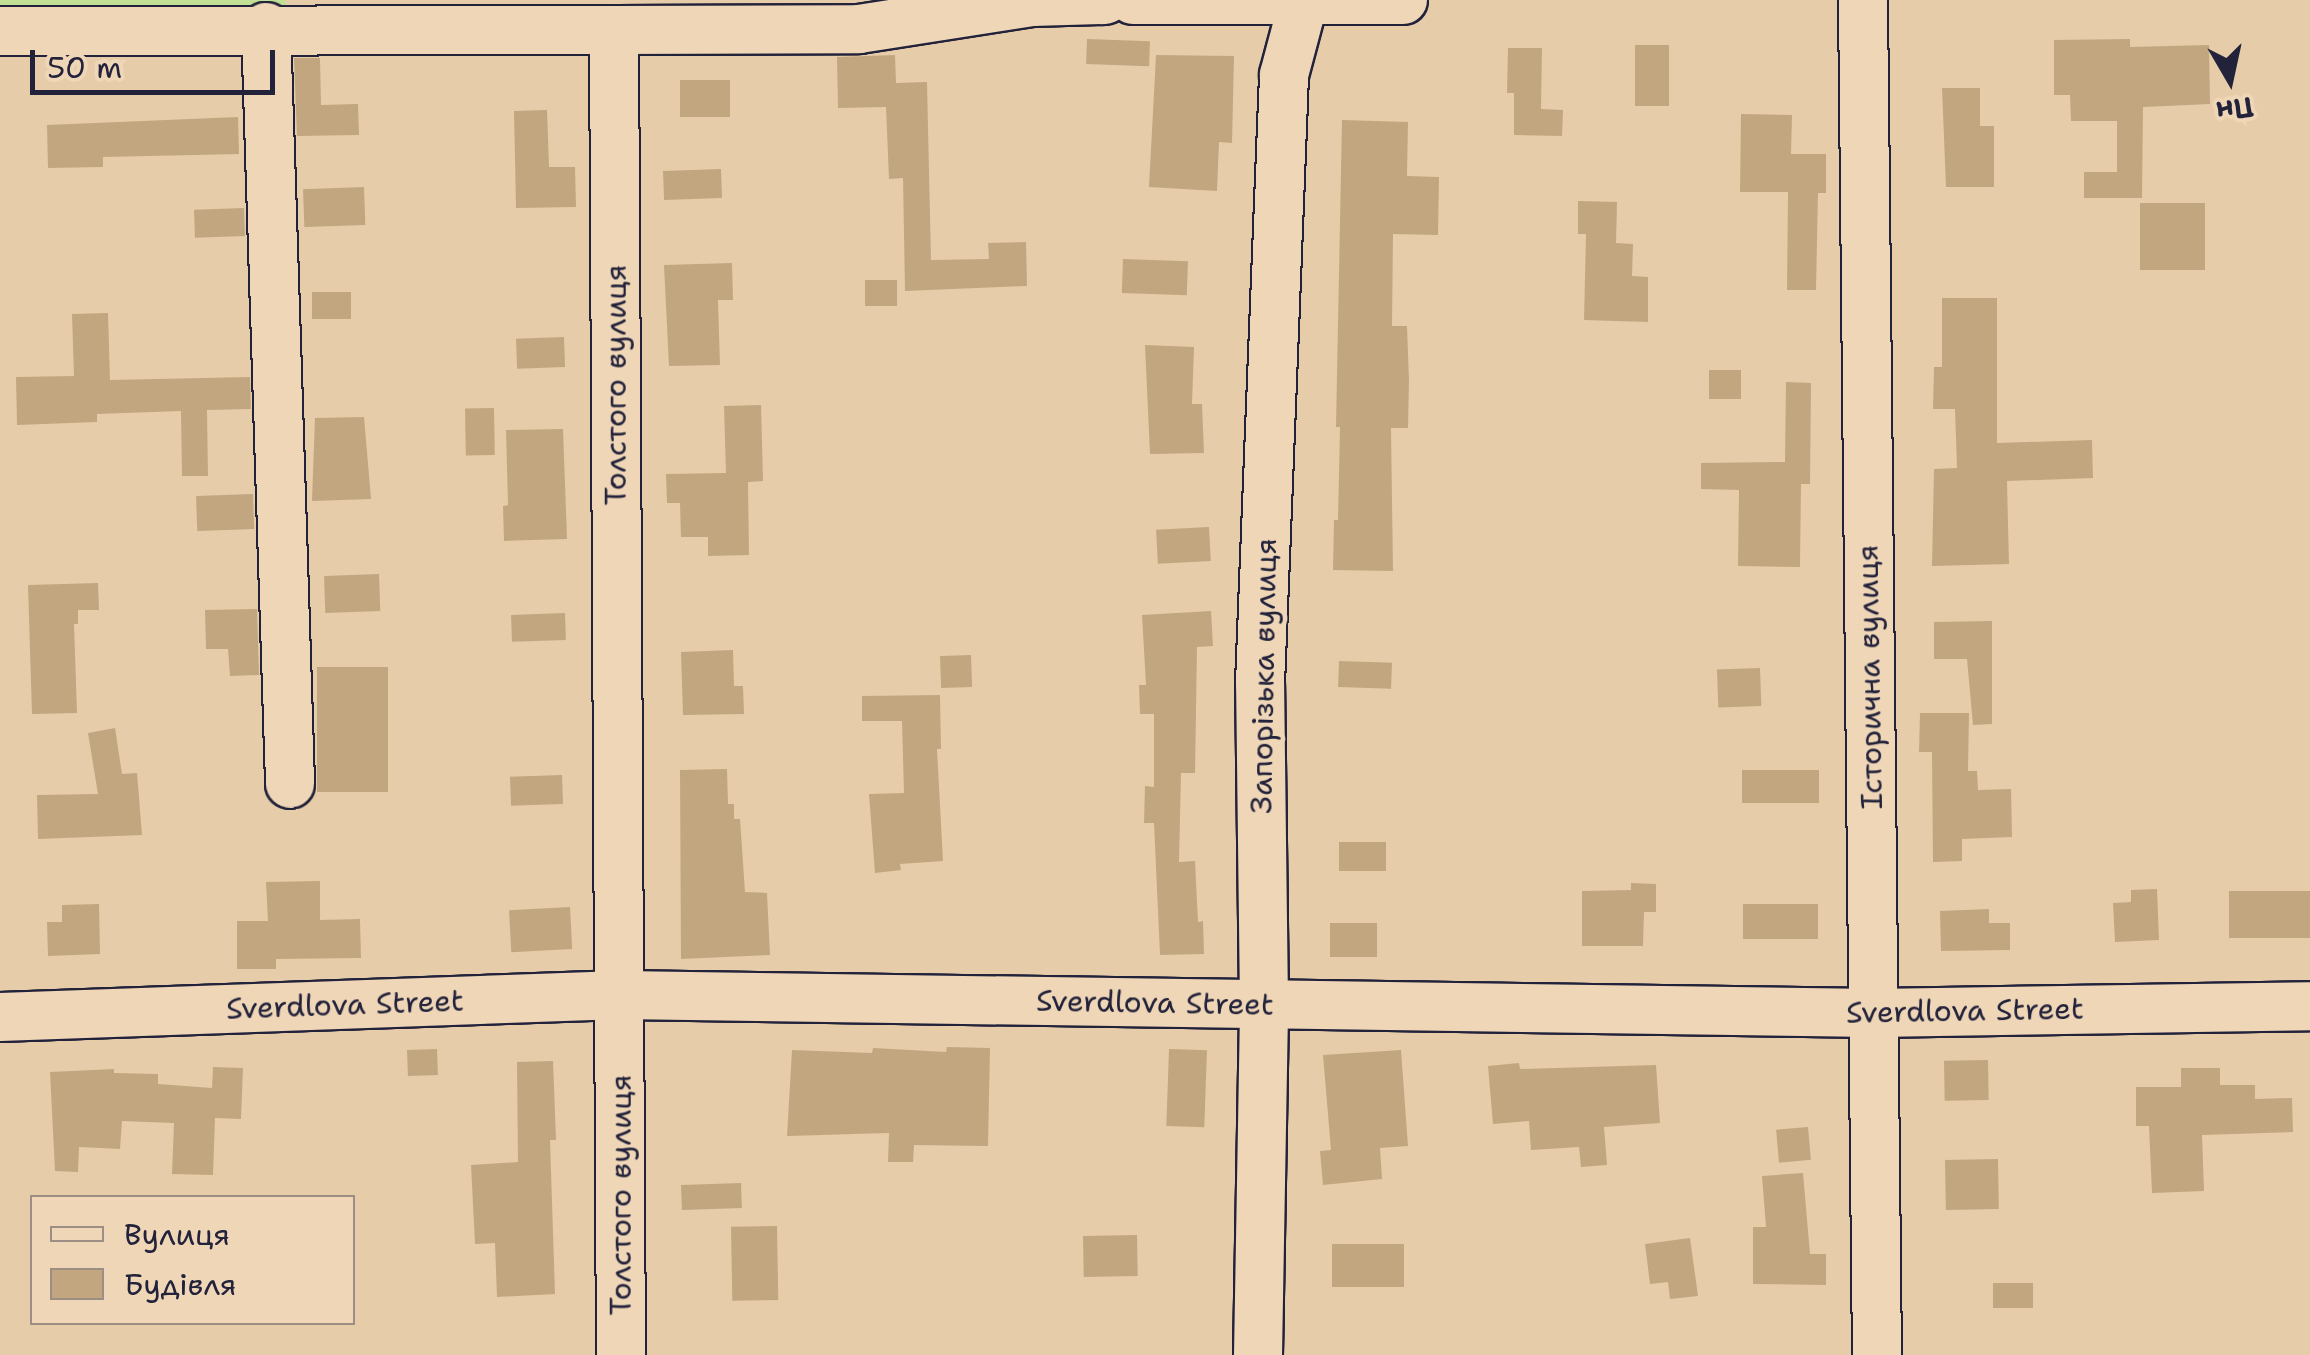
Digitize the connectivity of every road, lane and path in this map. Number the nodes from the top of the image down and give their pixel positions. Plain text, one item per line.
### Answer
1 (1105, 0) edge
2 (1133, 0) edge
3 (1403, 0) edge
4 (1863, 0) edge
5 (1304, 2) edge
6 (266, 28) junction
7 (614, 30) junction
8 (0, 31) edge
9 (290, 784) dead end
10 (620, 995) junction
11 (1264, 1004) junction
12 (2310, 1006) edge
13 (1874, 1013) junction
14 (0, 1017) edge
15 (621, 1355) edge
16 (1258, 1355) edge
17 (1877, 1355) edge

1 - 7 street
2 - 5 street
3 - 5 street
4 - 13 street, Історична вулиця
5 - 11 street, Запорізька вулиця
6 - 7 street
6 - 8 street
6 - 9 street
7 - 10 street, Толстого вулиця
10 - 11 street, Sverdlova Street
10 - 14 street, Sverdlova Street
10 - 15 street, Толстого вулиця
11 - 13 street, Sverdlova Street
11 - 16 street, Запорізька вулиця
12 - 13 street, Sverdlova Street
13 - 17 street, Історична вулиця

